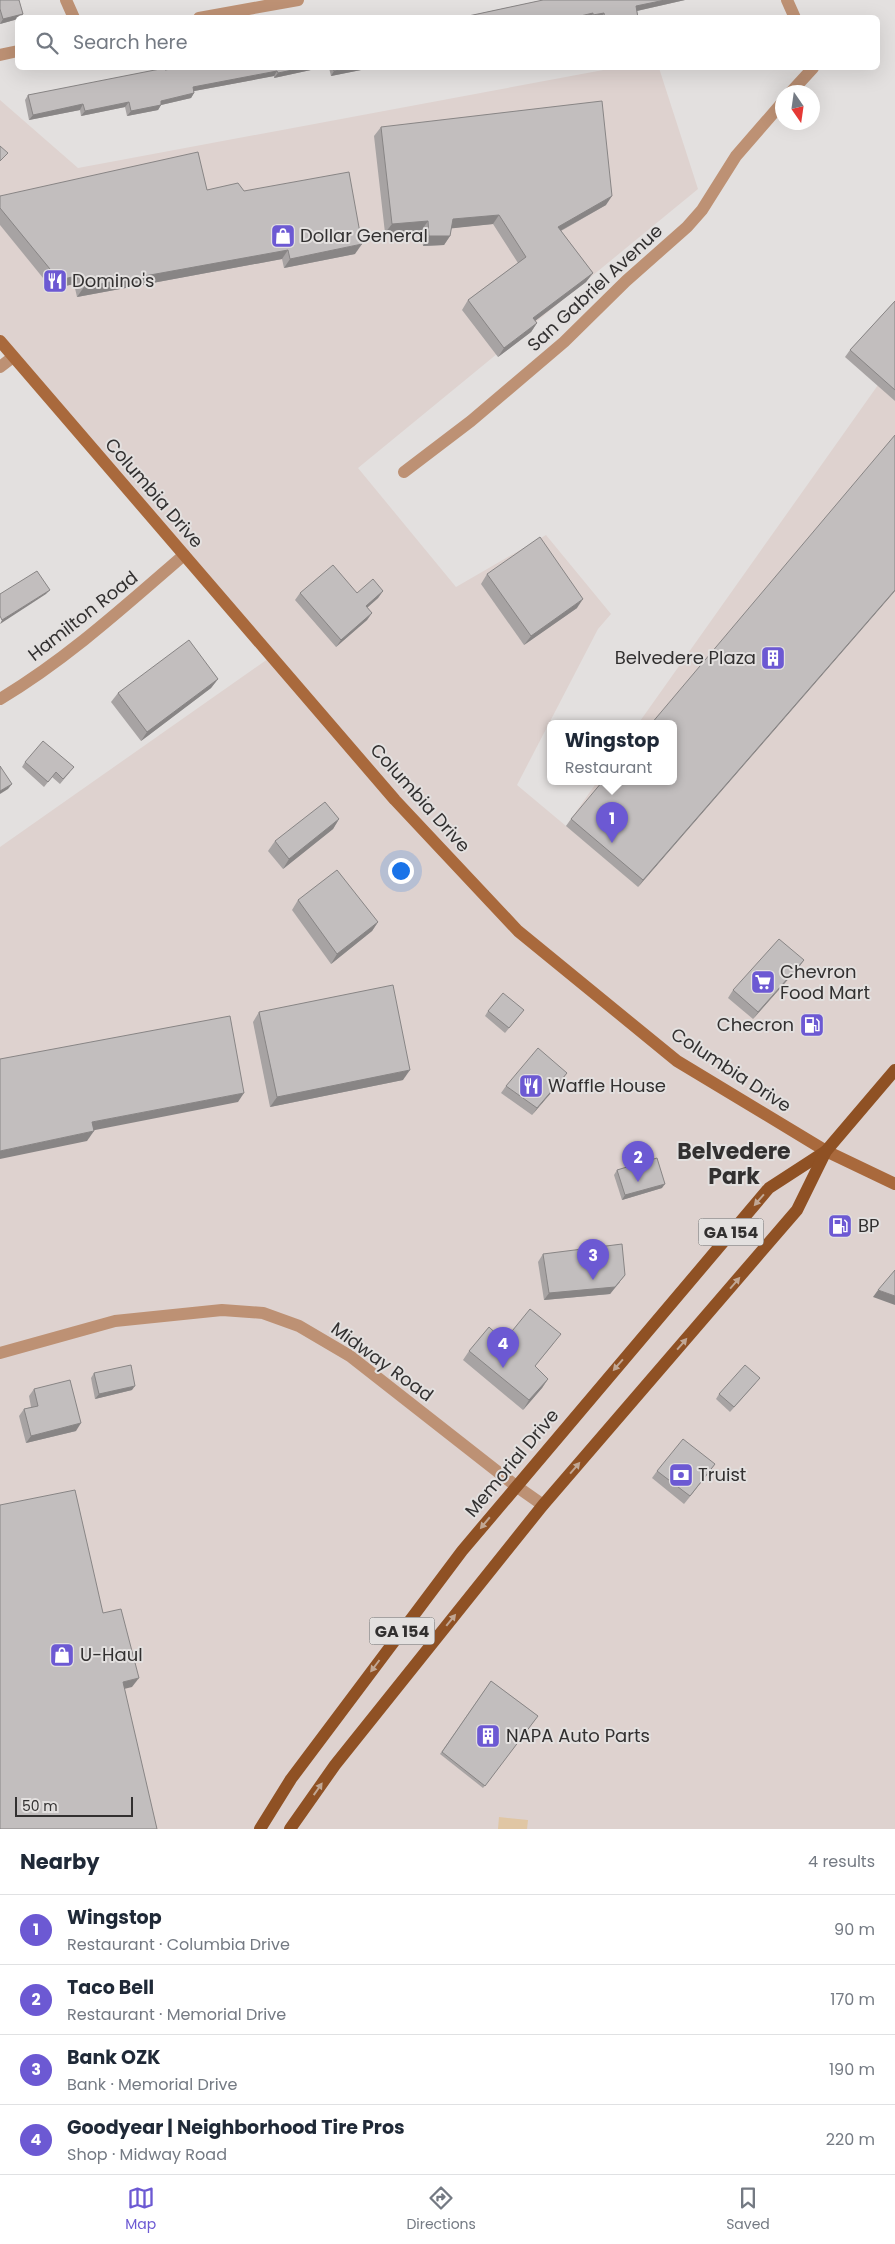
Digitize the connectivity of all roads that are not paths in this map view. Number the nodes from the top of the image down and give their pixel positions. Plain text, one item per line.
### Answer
1 (66, 0) edge
2 (298, 0) edge
3 (787, 0) edge
4 (73, 15) edge
5 (216, 15) edge
6 (794, 15) edge
7 (15, 52) edge
8 (0, 55) edge
9 (811, 70) edge
10 (797, 85) edge
11 (775, 111) edge
12 (0, 342) edge
13 (13, 357) junction
14 (0, 367) edge
15 (404, 472) dead end
16 (184, 555) junction
17 (0, 699) edge
18 (895, 1070) edge
19 (826, 1151) junction
20 (895, 1184) edge
21 (0, 1353) edge
22 (516, 1486) junction
23 (543, 1505) junction
24 (260, 1829) edge
25 (290, 1829) edge

1 - 4 street
2 - 5 street
3 - 6 street
7 - 8 street
9 - 10 street
11 - 15 street, San Gabriel Avenue
12 - 13 main road, Columbia Drive
13 - 14 street
13 - 16 main road, Columbia Drive
16 - 17 street, Hamilton Road
16 - 19 main road, Columbia Drive
18 - 19 main road, Memorial Drive / GA 154
19 - 20 main road, Columbia Drive
19 -> 22 main road, Memorial Drive / GA 154
23 -> 19 main road, Memorial Drive / GA 154
21 - 22 street, Midway Road
22 - 23 street, Midway Road
22 -> 24 main road, Memorial Drive / GA 154
25 -> 23 main road, Memorial Drive / GA 154

